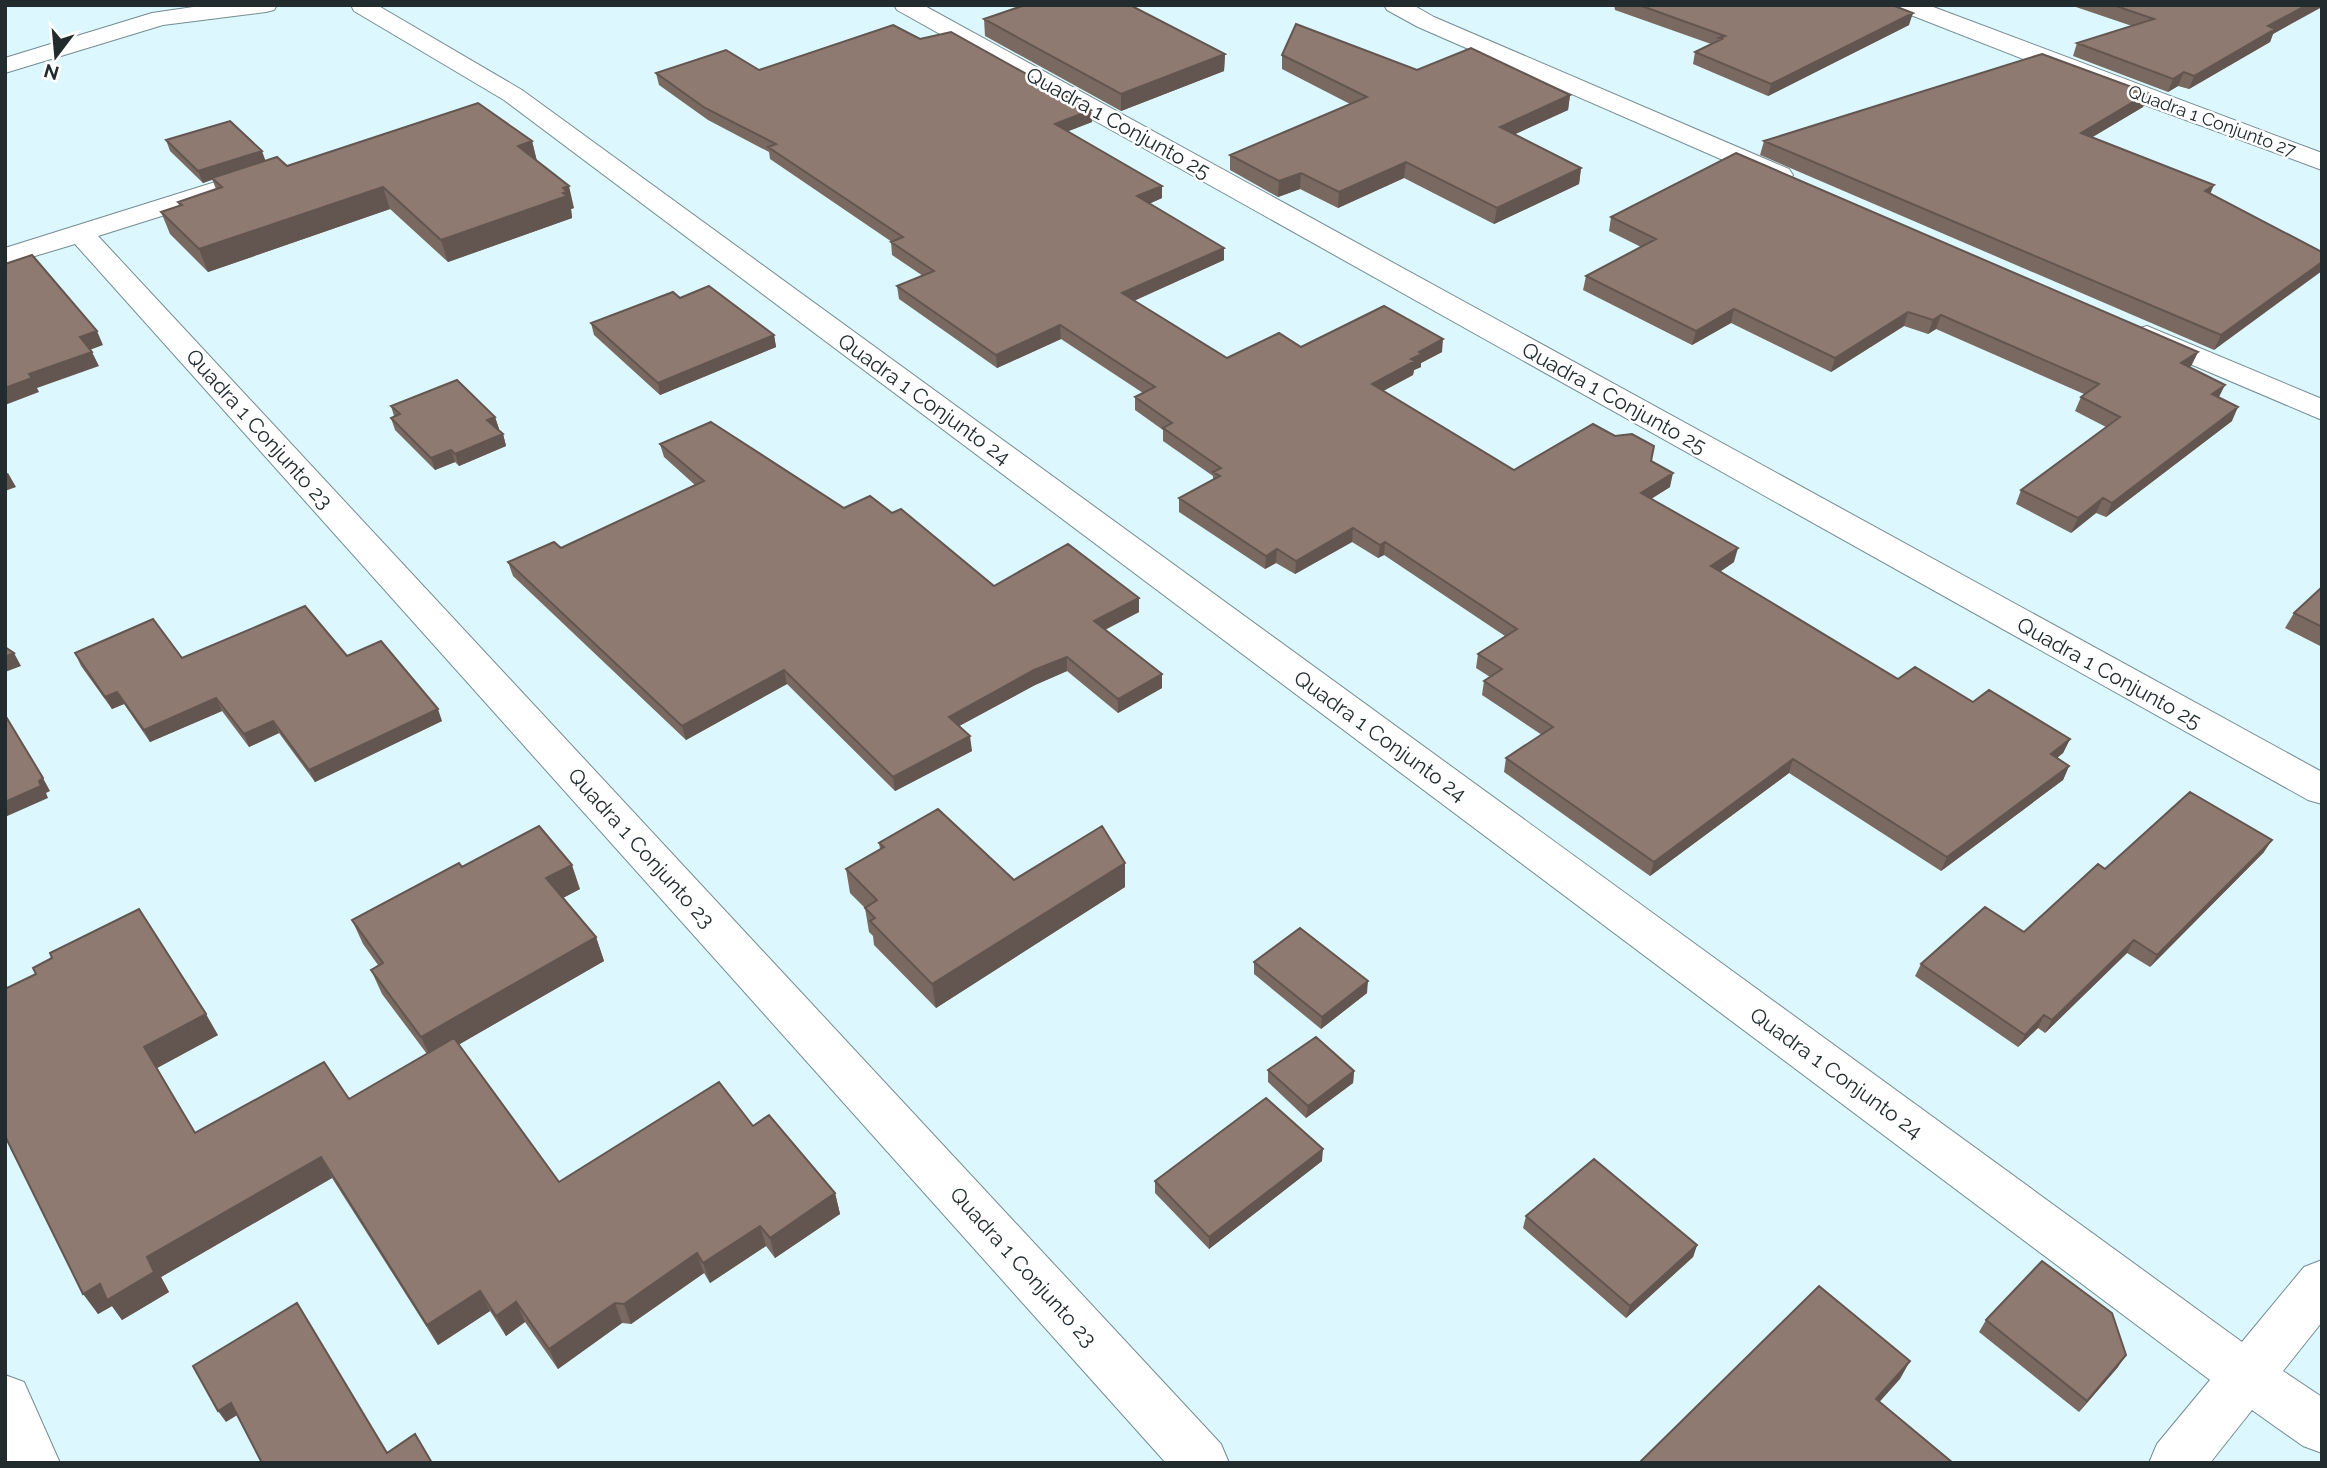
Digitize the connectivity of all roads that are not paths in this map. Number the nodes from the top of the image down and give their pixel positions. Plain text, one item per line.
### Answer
1 (266, 5) edge
2 (383, 5) edge
3 (905, 5) edge
4 (1395, 5) edge
5 (1906, 5) edge
6 (360, 6) edge
7 (124, 9) dead end
8 (160, 18) junction
9 (5, 66) edge
10 (2322, 162) edge
11 (250, 179) edge
12 (1809, 187) edge
13 (80, 233) junction
14 (5, 257) edge
15 (2129, 327) edge
16 (2322, 411) edge
17 (2322, 790) edge
18 (2322, 1283) edge
19 (2247, 1377) junction
20 (5, 1400) edge
21 (2322, 1428) edge
22 (33, 1463) edge
23 (1202, 1463) edge
24 (2176, 1463) edge

1 - 8 street
2 - 6 street
3 - 17 street, Quadra 1 Conjunto 25
4 - 12 street
5 - 10 street, Quadra 1 Conjunto 27
6 - 19 street, Quadra 1 Conjunto 24
7 - 8 street
8 - 9 street
11 - 13 street
13 - 14 street
13 - 23 street, Quadra 1 Conjunto 23
15 - 16 street
18 - 19 street
19 - 21 street, Quadra 1 Conjunto 24
19 - 24 street
20 - 22 street

